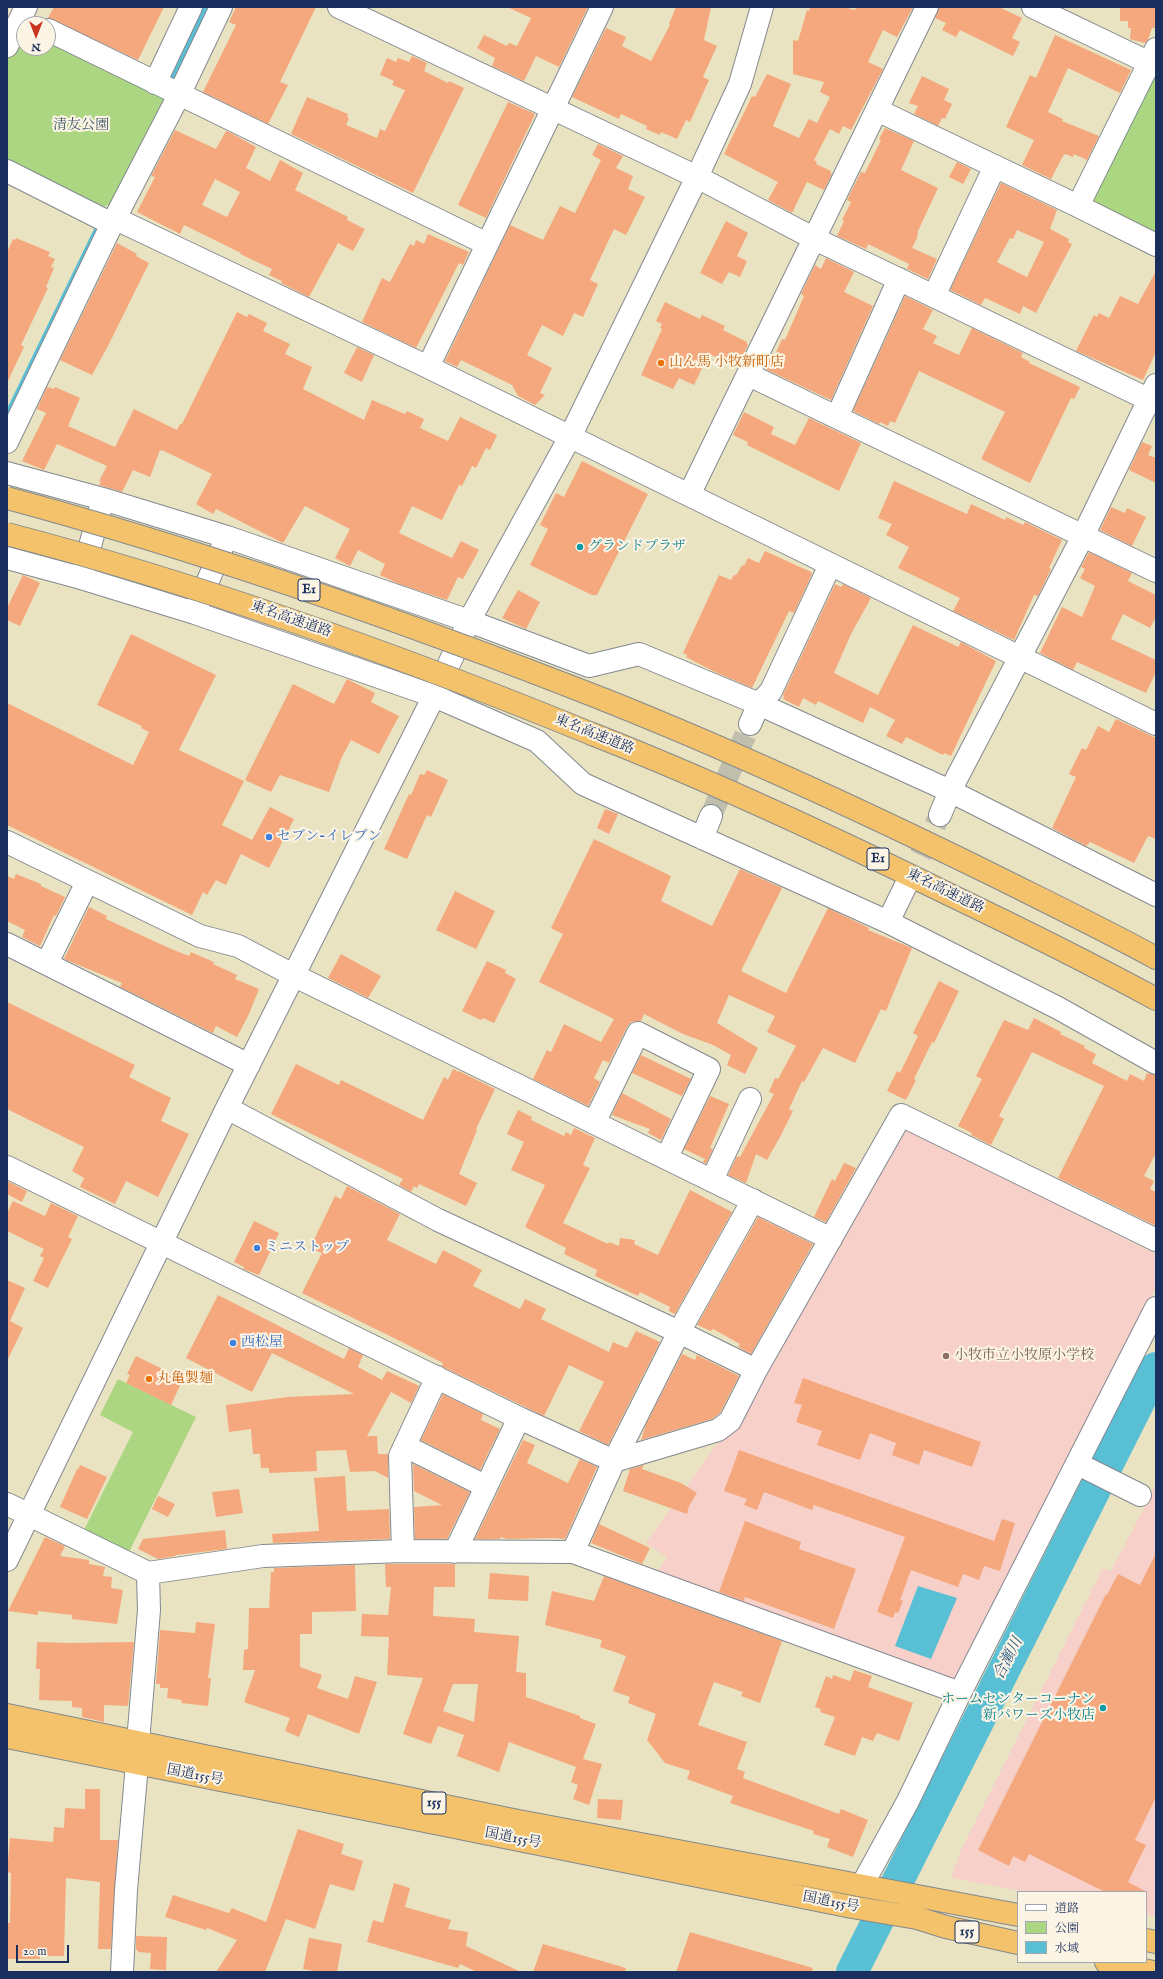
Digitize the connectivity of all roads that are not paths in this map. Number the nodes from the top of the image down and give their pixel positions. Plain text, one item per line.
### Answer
1 (191, 7) edge
2 (221, 7) edge
3 (339, 7) edge
4 (602, 7) edge
5 (762, 7) edge
6 (927, 7) edge
7 (1033, 7) edge
8 (22, 14) edge
9 (56, 34) edge
10 (7, 46) edge
11 (1154, 59) edge
12 (155, 83) junction
13 (179, 95) junction
14 (552, 109) junction
15 (877, 110) junction
16 (995, 166) junction
17 (7, 171) edge
18 (697, 177) junction
19 (1078, 206) junction
20 (114, 222) junction
21 (815, 238) junction
22 (487, 244) junction
23 (1156, 245) edge
24 (899, 279) junction
25 (934, 296) junction
26 (428, 367) junction
27 (749, 375) junction
28 (1154, 396) edge
29 (837, 417) junction
30 (570, 437) junction
31 (7, 442) edge
32 (7, 473) edge
33 (689, 495) junction
34 (7, 498) edge
35 (103, 499) junction
36 (7, 534) edge
37 (1083, 536) junction
38 (227, 537) junction
39 (7, 558) edge
40 (830, 565) junction
41 (1156, 571) edge
42 (81, 578) junction
43 (195, 613) junction
44 (469, 621) junction
45 (1021, 658) junction
46 (434, 696) junction
47 (759, 704) junction
48 (750, 724) tunnel mouth
49 (1156, 724) edge
50 (950, 791) junction
51 (940, 814) tunnel mouth
52 (711, 816) tunnel mouth
53 (702, 838) junction
54 (7, 842) edge
55 (87, 882) junction
56 (906, 885) tunnel mouth
57 (1156, 895) edge
58 (888, 922) junction
59 (7, 944) edge
60 (1156, 958) edge
61 (47, 963) junction
62 (294, 976) junction
63 (1156, 999) edge
64 (1156, 1063) edge
65 (249, 1065) junction
66 (750, 1099) dead end
67 (227, 1108) junction
68 (595, 1122) junction
69 (667, 1157) junction
70 (7, 1167) edge
71 (712, 1180) junction
72 (752, 1200) junction
73 (831, 1239) junction
74 (1156, 1240) edge
75 (162, 1243) junction
76 (1156, 1308) edge
77 (679, 1332) junction
78 (756, 1370) junction
79 (437, 1377) junction
80 (519, 1418) junction
81 (405, 1446) junction
82 (614, 1461) junction
83 (1078, 1464) junction
84 (486, 1486) junction
85 (1140, 1495) dead end
86 (7, 1504) edge
87 (29, 1515) junction
88 (403, 1552) junction
89 (455, 1552) junction
90 (573, 1552) junction
91 (7, 1560) edge
92 (148, 1573) junction
93 (960, 1693) junction
94 (7, 1715) edge
95 (7, 1737) edge
96 (138, 1742) junction
97 (137, 1764) junction
98 (862, 1885) junction
99 (1017, 1915) edge
100 (1017, 1943) edge
101 (1111, 1963) edge
102 (122, 1972) edge
103 (1152, 1972) edge

1 - 12 street
2 - 13 street
3 - 14 street
4 - 14 street
5 - 18 street
6 - 15 street
7 - 11 street
8 - 10 street
9 - 12 street
11 - 19 street
12 - 13 street
13 - 20 street
13 - 22 street
14 - 18 street
14 - 22 street
15 - 16 street
15 - 21 street
16 - 19 street
16 - 25 street
17 - 20 street
18 - 21 street
18 - 30 street
19 - 23 street
20 - 26 street
20 - 31 street
21 - 24 street
21 - 27 street
22 - 26 street
24 - 25 street
24 - 29 street
25 - 28 street
26 - 30 street
27 - 29 street
27 - 33 street
28 - 37 street
29 - 37 street
30 - 33 street
30 - 44 street
32 - 35 street
33 - 40 street
34 - 60 highway, E1, bridge
35 - 38 street
35 - 42 street
36 - 63 highway, 東名高速道路 / E1, bridge
37 - 41 street
37 - 45 street
38 - 43 street
38 - 44 street
39 - 42 street
40 - 45 street
40 - 47 street
42 - 43 street
43 - 46 street
44 - 46 street
44 - 47 street
45 - 49 street
45 - 50 street
46 - 53 street
46 - 62 street
47 - 48 street
47 - 50 street
50 - 51 street
50 - 57 street
52 - 53 street
53 - 58 street
54 - 55 street
55 - 61 street
55 - 62 street
56 - 58 street
58 - 64 street
59 - 61 street
61 - 65 street
62 - 65 street
62 - 68 street
65 - 67 street
66 - 71 street
67 - 75 street
67 - 77 street
68 - 69 street
68 - 69 street
69 - 71 street
70 - 75 street
71 - 72 street
72 - 73 street
72 - 77 street
73 - 74 street
73 - 78 street
75 - 79 street
75 - 87 street
76 - 83 street
77 - 78 street
77 - 82 street
78 - 82 street
79 - 80 street
79 - 81 street
80 - 82 street
80 - 84 street
81 - 84 street
81 - 88 street
82 - 90 street
83 - 85 street
83 - 93 street
84 - 89 street
86 - 87 street
87 - 91 street
87 - 92 street
88 - 89 street
88 - 92 street
89 - 90 street
90 - 93 street
92 - 96 street
93 - 98 street
94 - 96 highway, 国道155号 / 155
95 - 97 highway, 国道155号 / 155
96 - 98 highway, 国道155号 / 155
97 - 100 highway, 国道155号 / 155
97 - 102 street
98 - 99 highway, 国道155号 / 155
101 - 103 highway

